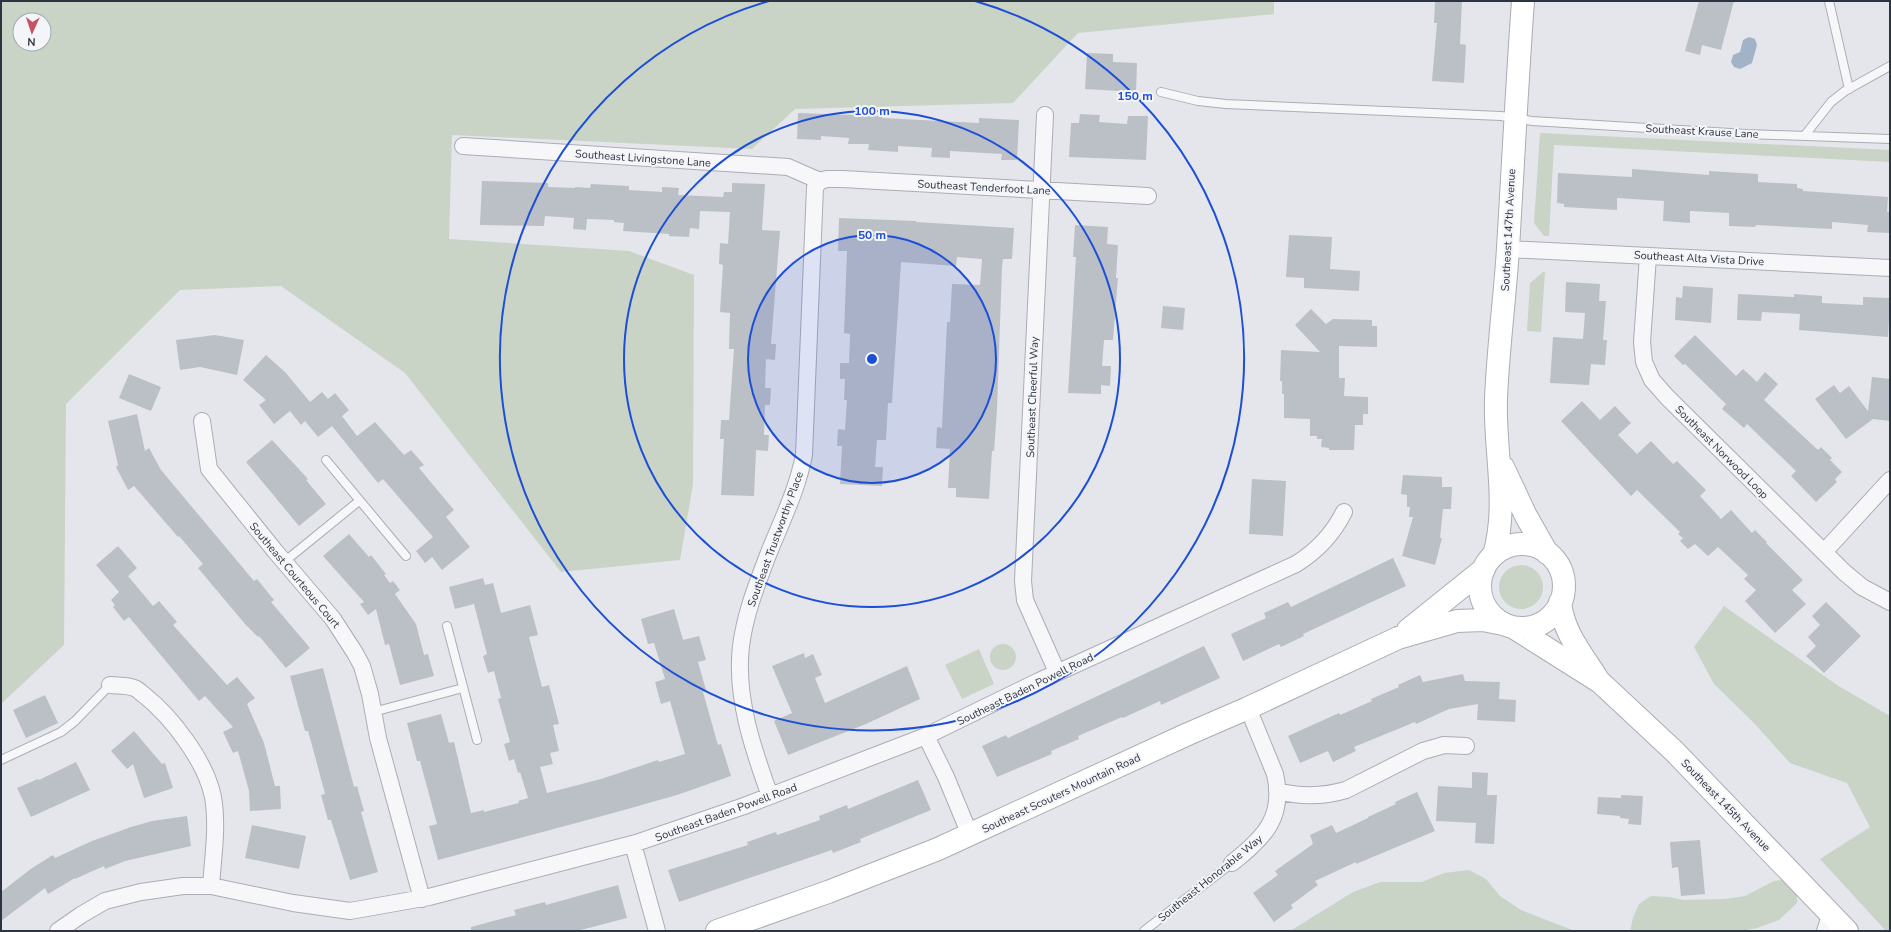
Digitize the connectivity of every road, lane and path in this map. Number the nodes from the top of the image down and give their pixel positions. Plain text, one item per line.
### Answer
1 (1523, 1) edge
2 (1829, 1) edge
3 (1890, 66) edge
4 (1849, 89) junction
5 (1161, 92) dead end
6 (1046, 115) dead end
7 (1515, 118) junction
8 (1805, 134) junction
9 (1890, 139) edge
10 (463, 146) dead end
11 (820, 181) junction
12 (1042, 190) junction
13 (1148, 196) dead end
14 (1508, 249) junction
15 (1648, 256) junction
16 (1890, 268) edge
17 (202, 421) dead end
18 (1499, 459) junction
19 (326, 460) dead end
20 (1890, 480) edge
21 (359, 501) junction
22 (1344, 512) dead end
23 (1824, 552) junction
24 (1546, 553) junction
25 (406, 556) dead end
26 (284, 562) junction
27 (1489, 562) junction
28 (1560, 602) junction
29 (1890, 602) edge
30 (1508, 625) junction
31 (447, 626) dead end
32 (1398, 638) junction
33 (1057, 672) junction
34 (1600, 682) junction
35 (110, 685) joint
36 (464, 688) junction
37 (1248, 708) junction
38 (373, 712) junction
39 (926, 736) junction
40 (477, 740) dead end
41 (1466, 746) dead end
42 (1, 760) edge
43 (1277, 791) junction
44 (770, 796) junction
45 (970, 834) junction
46 (633, 844) junction
47 (1232, 863) joint
48 (211, 886) junction
49 (422, 899) junction
50 (1828, 922) edge
51 (58, 931) edge
52 (658, 931) edge
53 (717, 931) edge
54 (1144, 931) edge
55 (1847, 931) edge

1 - 7 main road, Southeast 147th Avenue
2 - 4 lane
3 - 4 lane
4 - 8 lane
5 - 7 lane, Southeast Krause Lane
6 - 12 street, Southeast Cheerful Way
7 - 8 lane, Southeast Krause Lane
7 - 14 main road, Southeast 147th Avenue
8 - 9 lane, Southeast Krause Lane
10 - 11 street, Southeast Livingstone Lane
11 - 12 street, Southeast Tenderfoot Lane
11 - 44 street, Southeast Trustworthy Place
12 - 13 street, Southeast Tenderfoot Lane
12 - 33 street, Southeast Cheerful Way
14 - 15 street, Southeast Alta Vista Drive
14 - 18 main road, Southeast 147th Avenue
15 - 16 street, Southeast Alta Vista Drive
15 - 23 street, Southeast Norwood Loop
17 - 26 street, Southeast Courteous Court
18 - 24 main road, Southeast 147th Avenue
18 - 27 main road, Southeast 147th Avenue
19 - 21 lane
20 - 23 street
21 - 25 lane
21 - 26 lane
22 - 33 street, Southeast Baden Powell Road
23 - 29 street, Southeast Norwood Loop
24 - 27 main road, Southeast 145th Avenue
24 - 28 main road, Southeast 145th Avenue
26 - 38 street, Southeast Courteous Court
27 - 30 main road, Southeast 145th Avenue
27 - 32 main road, Southeast Scouters Mountain Road
28 - 30 main road, Southeast 145th Avenue
28 - 34 main road, Southeast 145th Avenue
30 - 32 main road, Southeast Scouters Mountain Road
30 - 34 main road, Southeast 145th Avenue
31 - 36 lane
32 - 37 main road, Southeast Scouters Mountain Road
33 - 39 street, Southeast Baden Powell Road
34 - 50 main road, Southeast 145th Avenue
35 - 42 lane
35 - 48 street
36 - 38 lane
36 - 40 lane
37 - 43 street, Southeast Honorable Way
37 - 45 main road, Southeast Scouters Mountain Road
38 - 49 street, Southeast Courteous Court
39 - 44 street, Southeast Baden Powell Road
39 - 45 street
41 - 43 street
43 - 47 street, Southeast Honorable Way
44 - 46 street, Southeast Baden Powell Road
45 - 53 main road, Southeast Scouters Mountain Road
46 - 49 street, Southeast Baden Powell Road
46 - 52 street
47 - 54 lane, Southeast Honorable Way
48 - 49 street, Southeast Baden Powell Road
48 - 51 street, Southeast Baden Powell Road
50 - 55 main road, Southeast 145th Avenue

